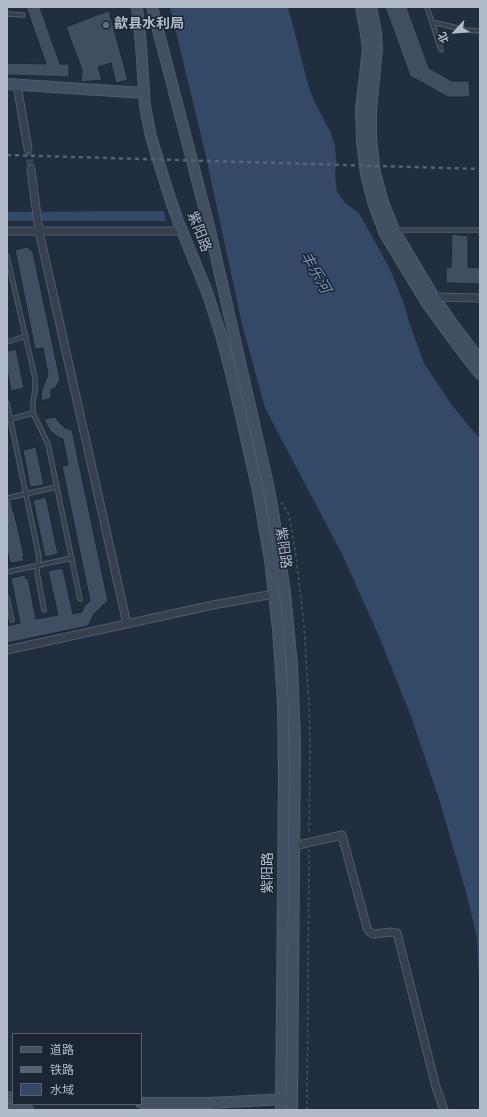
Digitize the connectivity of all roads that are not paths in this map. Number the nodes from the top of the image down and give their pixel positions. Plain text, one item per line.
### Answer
1 (137, 7) edge
2 (152, 7) edge
3 (361, 7) edge
4 (371, 7) edge
5 (426, 7) edge
6 (7, 14) edge
7 (23, 15) dead end
8 (432, 22) junction
9 (480, 31) edge
10 (441, 50) dead end
11 (12, 84) edge
12 (144, 93) junction
13 (28, 149) tunnel mouth
14 (31, 169) tunnel mouth
15 (39, 228) junction
16 (394, 230) junction
17 (480, 230) edge
18 (7, 231) edge
19 (182, 231) junction
20 (7, 256) edge
21 (434, 297) junction
22 (480, 298) edge
23 (26, 336) junction
24 (7, 342) edge
25 (480, 360) edge
26 (480, 374) edge
27 (7, 403) edge
28 (33, 413) junction
29 (9, 419) edge
30 (57, 487) junction
31 (26, 494) junction
32 (7, 498) edge
33 (72, 558) junction
34 (38, 565) junction
35 (7, 572) edge
36 (274, 594) junction
37 (7, 597) edge
38 (80, 599) dead end
39 (44, 610) dead end
40 (12, 620) dead end
41 (128, 624) junction
42 (7, 650) edge
43 (294, 846) junction
44 (281, 1099) junction
45 (292, 1099) junction
46 (142, 1103) edge
47 (7, 1109) edge
48 (28, 1110) edge
49 (281, 1110) edge
50 (292, 1110) edge
51 (444, 1110) edge

1 - 12 main road, 紫阳路
2 - 43 main road, 紫阳路
3 - 26 main road
4 - 16 main road
5 - 8 lane
6 - 7 lane
8 - 9 lane
8 - 10 lane
11 - 12 main road
11 - 13 street
12 - 19 main road, 紫阳路
14 - 15 street
15 - 18 street
15 - 19 street
15 - 41 street
16 - 17 lane
16 - 21 main road
19 - 36 main road, 紫阳路
20 - 23 lane
21 - 22 street
21 - 25 main road
23 - 24 lane
23 - 28 lane
27 - 29 lane
28 - 29 lane
28 - 30 lane
29 - 31 lane
30 - 31 lane
30 - 33 lane
31 - 32 lane
31 - 34 lane
33 - 34 lane
33 - 38 lane
34 - 35 lane
34 - 39 lane
36 - 41 street
36 - 44 main road, 紫阳路
37 - 40 lane
41 - 42 street
43 - 45 main road, 紫阳路
43 - 51 street
44 - 45 main road
44 - 46 main road
44 - 49 main road, 紫阳路
45 - 50 main road, 紫阳路
47 - 48 main road

